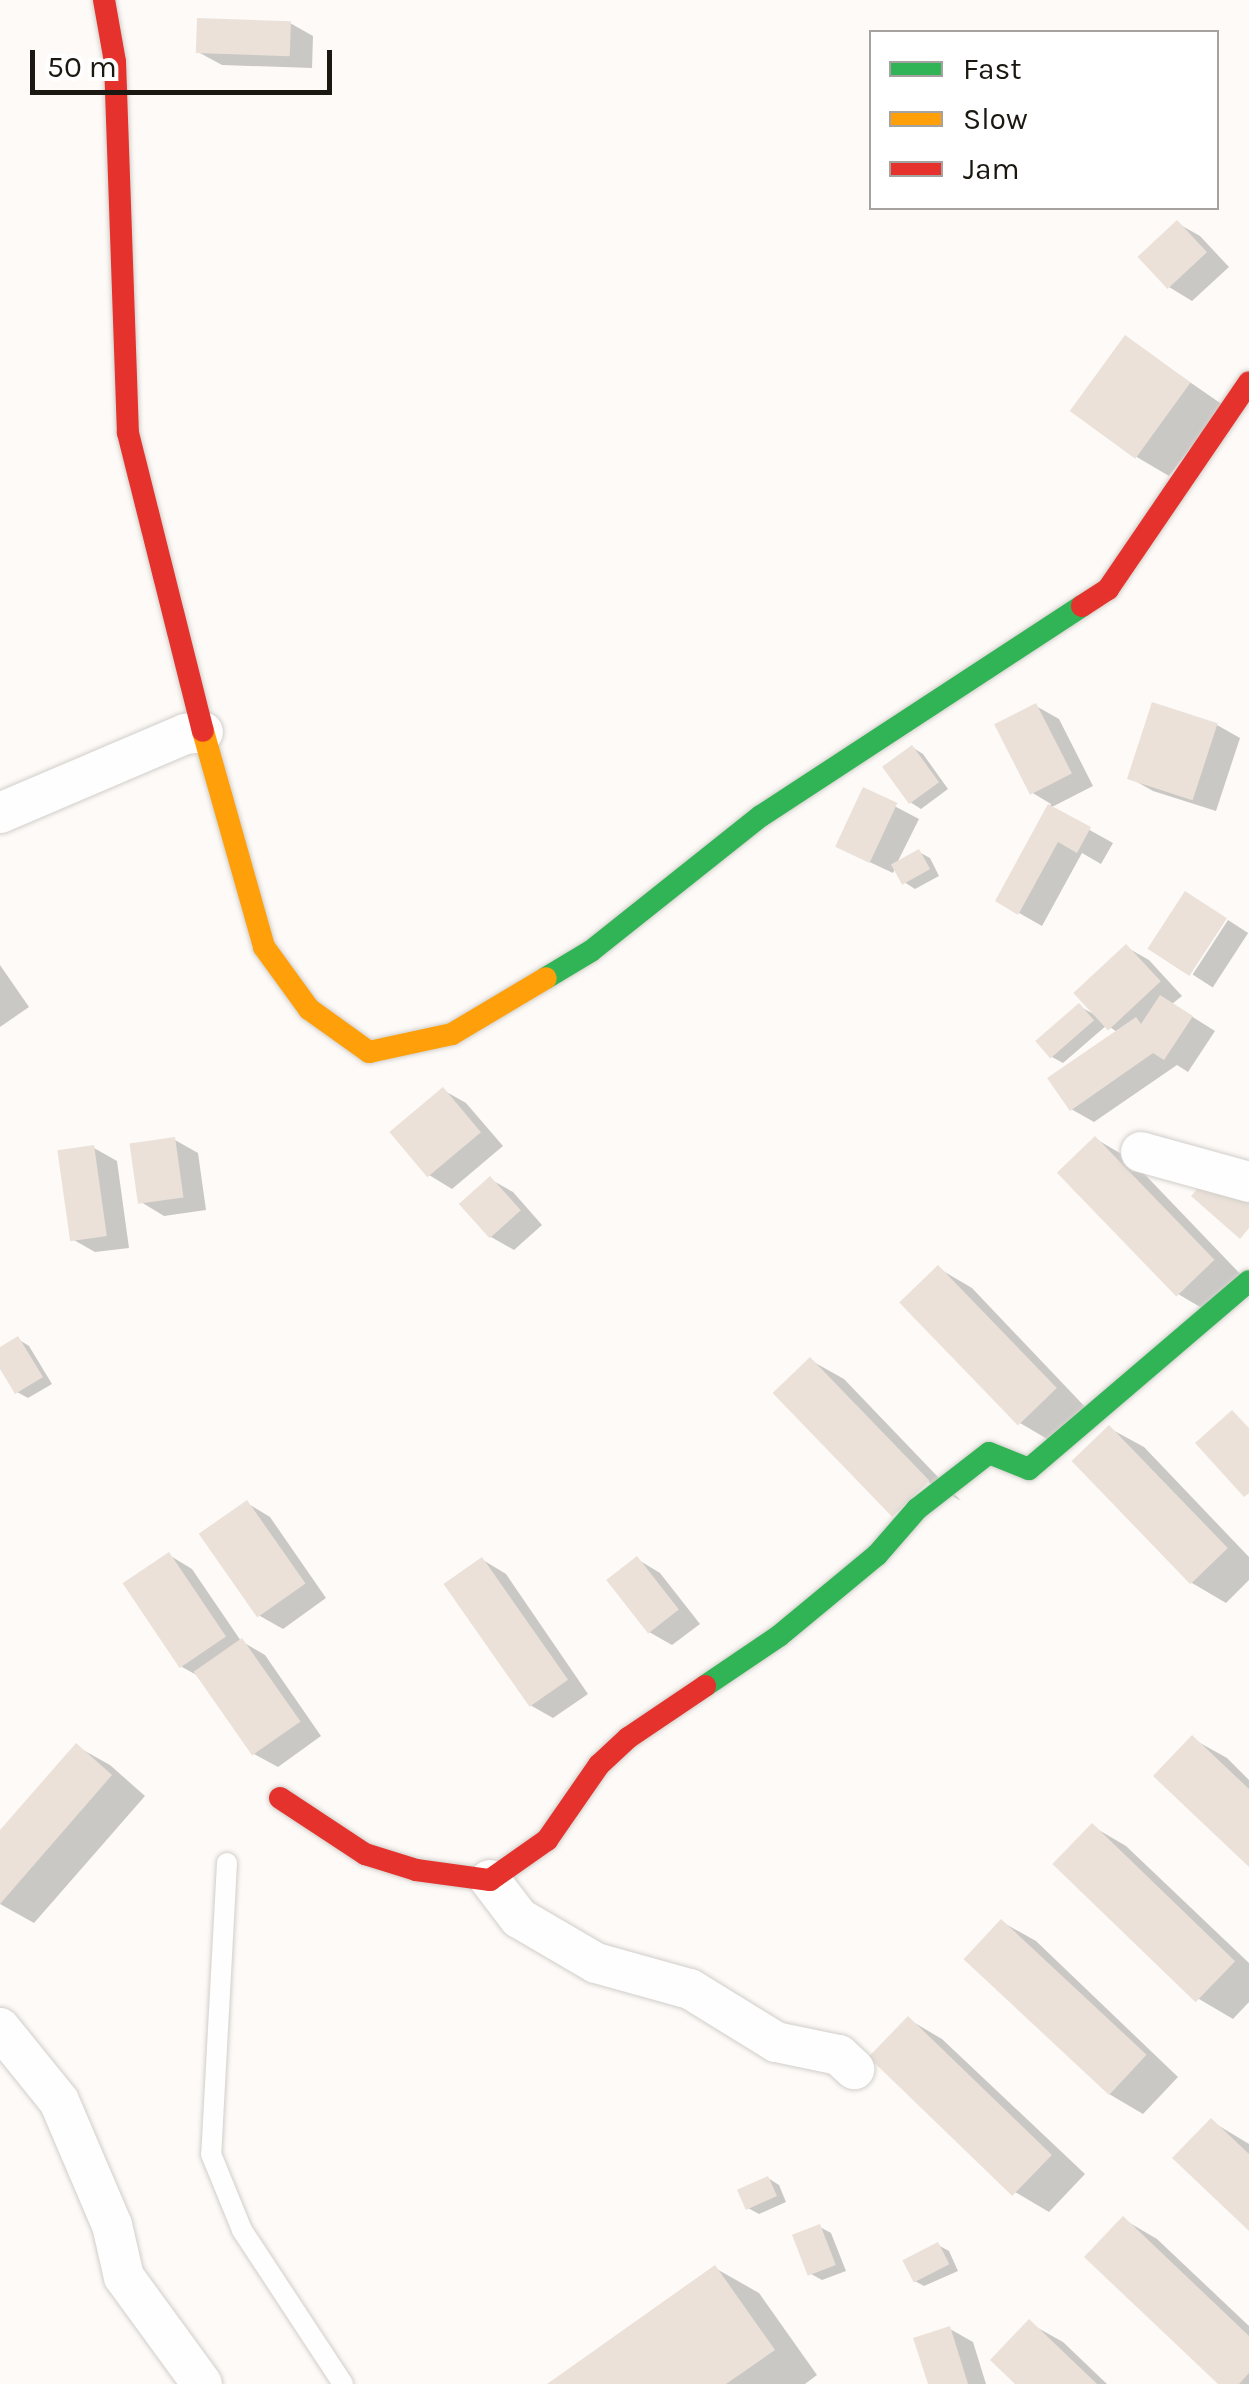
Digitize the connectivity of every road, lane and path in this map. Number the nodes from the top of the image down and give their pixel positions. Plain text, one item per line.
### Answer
1 (104, 0) edge
2 (1249, 382) edge
3 (202, 732) junction
4 (0, 814) edge
5 (1141, 1152) dead end
6 (1249, 1182) edge
7 (1249, 1281) edge
8 (280, 1798) dead end
9 (227, 1863) dead end
10 (490, 1880) junction
11 (0, 2028) edge
12 (854, 2069) dead end
13 (202, 2384) edge
14 (343, 2384) edge

1 - 3 street
2 - 3 street
3 - 4 street
5 - 6 street
7 - 10 street
8 - 10 street
9 - 14 lane
10 - 12 street
11 - 13 street

